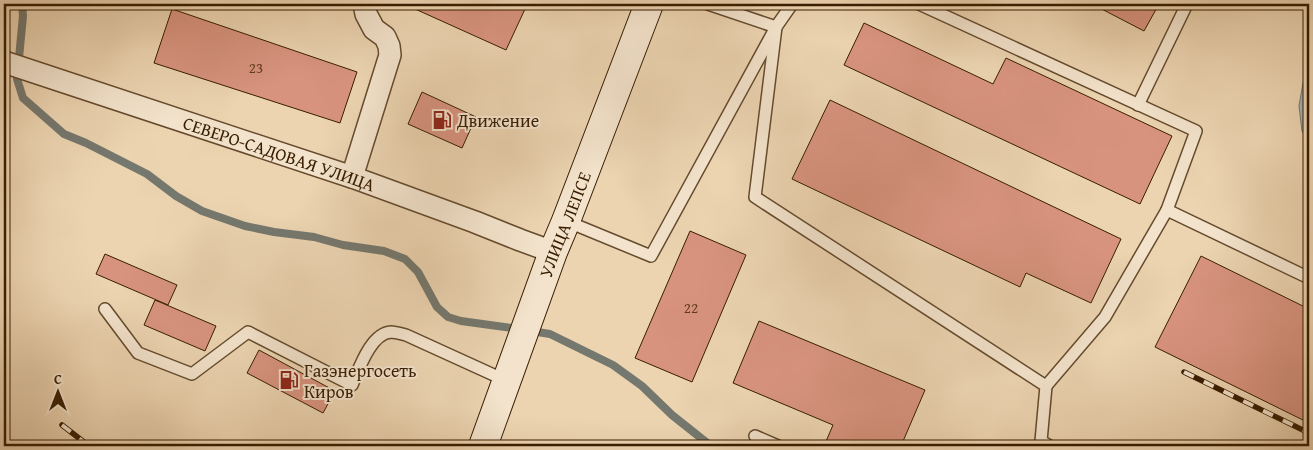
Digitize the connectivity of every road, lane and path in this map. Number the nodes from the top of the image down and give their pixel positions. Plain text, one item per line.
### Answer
1 (364, 4) edge
2 (649, 4) edge
3 (708, 4) edge
4 (792, 4) edge
5 (919, 4) edge
6 (1187, 4) edge
7 (776, 27) junction
8 (4, 62) edge
9 (1138, 105) junction
10 (352, 177) junction
11 (1167, 210) junction
12 (566, 221) junction
13 (553, 252) junction
14 (1309, 278) edge
15 (105, 309) dead end
16 (509, 373) junction
17 (1046, 386) junction
18 (755, 436) dead end
19 (483, 446) edge
20 (778, 446) edge
21 (1050, 446) edge

1 - 10 street
2 - 12 main road, УЛИЦА ЛЕПСЕ
3 - 7 lane
4 - 7 lane
5 - 9 lane
6 - 9 lane
7 - 12 lane
7 - 17 lane
8 - 10 street, СЕВЕРО-САДОВАЯ УЛИЦА
9 - 11 lane
10 - 13 street, СЕВЕРО-САДОВАЯ УЛИЦА
11 - 14 lane
11 - 17 lane
12 - 13 main road, УЛИЦА ЛЕПСЕ
13 - 16 main road, УЛИЦА ЛЕПСЕ
15 - 16 lane
16 - 19 main road, УЛИЦА ЛЕПСЕ
17 - 21 lane
18 - 20 lane

